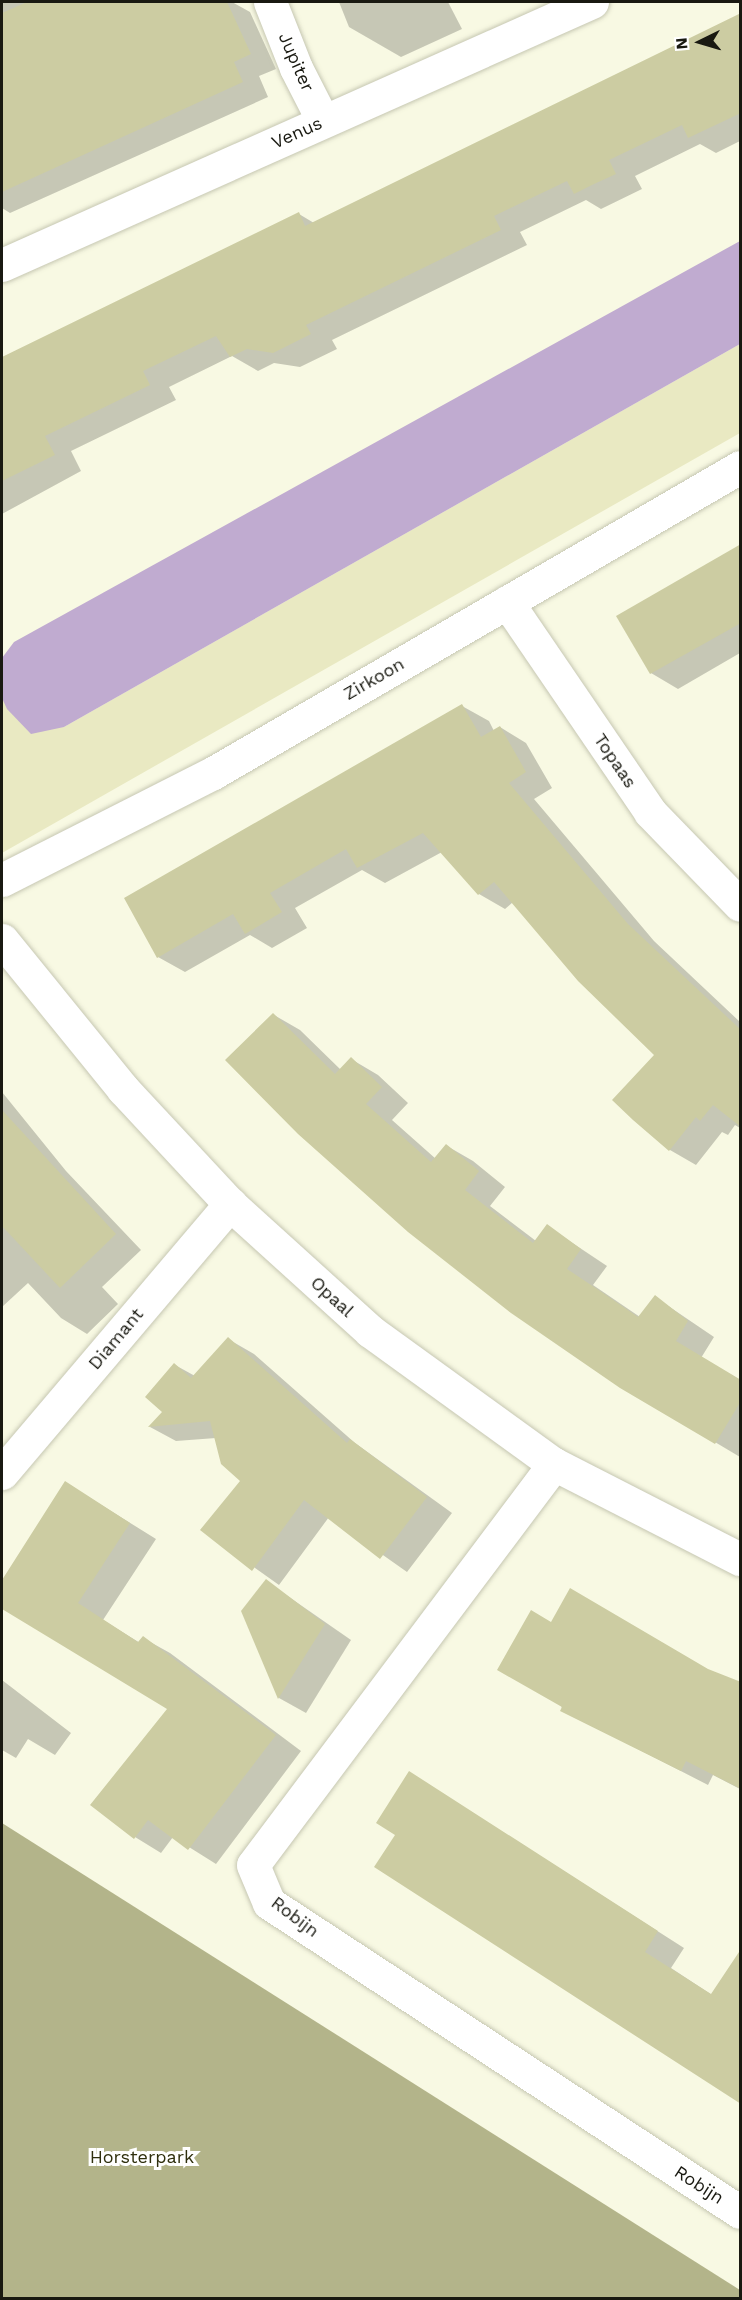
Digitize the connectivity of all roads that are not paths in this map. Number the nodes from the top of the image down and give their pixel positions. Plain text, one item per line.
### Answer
1 (270, 2) edge
2 (592, 2) edge
3 (323, 121) junction
4 (2, 265) edge
5 (741, 467) edge
6 (507, 602) junction
7 (2, 880) edge
8 (741, 905) edge
9 (2, 939) edge
10 (230, 1204) junction
11 (554, 1464) junction
12 (2, 1473) edge
13 (741, 1559) edge
14 (741, 2212) edge

1 - 3 street, Jupiter
2 - 3 street, Venus
3 - 4 street, Venus
5 - 6 street, Zirkoon
6 - 7 street, Zirkoon
6 - 8 street, Topaas
9 - 10 street, Opaal
10 - 11 street, Opaal
10 - 12 street, Diamant
11 - 13 street, Opaal
11 - 14 street, Robijn

